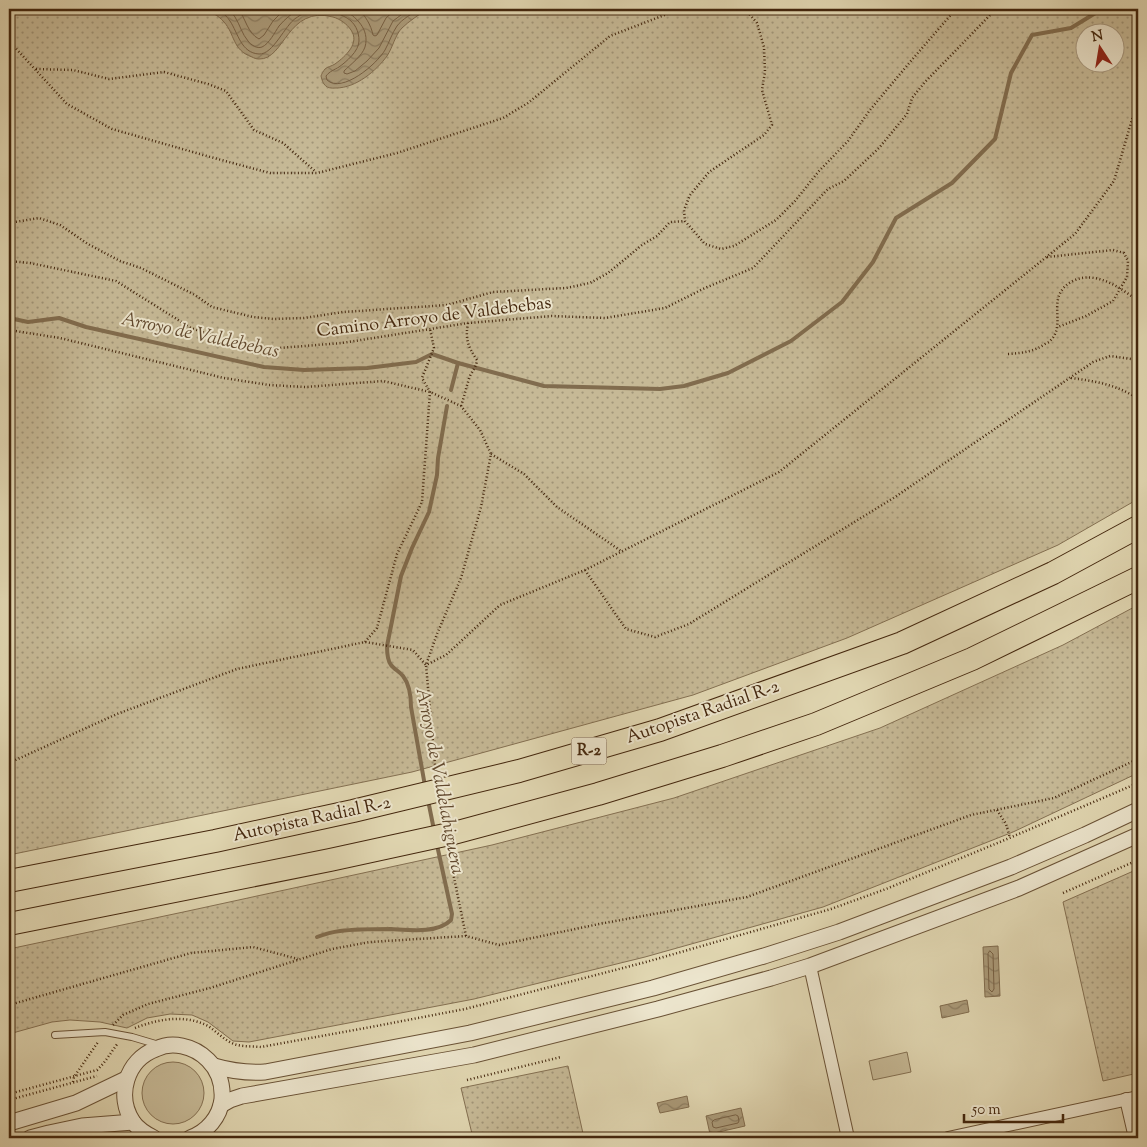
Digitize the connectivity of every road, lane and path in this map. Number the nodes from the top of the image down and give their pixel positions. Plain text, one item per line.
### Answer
1 (680, 9) edge
2 (745, 9) edge
3 (956, 9) edge
4 (996, 9) edge
5 (1133, 9) edge
6 (1137, 39) edge
7 (9, 41) edge
8 (1138, 54) edge
9 (35, 69) junction
10 (1138, 79) edge
11 (317, 173) junction
12 (685, 221) junction
13 (9, 223) edge
14 (1046, 258) junction
15 (9, 261) edge
16 (1121, 288) junction
17 (1138, 301) edge
18 (468, 323) junction
19 (1058, 327) junction
20 (430, 329) junction
21 (9, 330) edge
22 (1008, 354) dead end
23 (1138, 360) edge
24 (1070, 378) junction
25 (430, 392) junction
26 (1138, 399) edge
27 (460, 406) junction
28 (492, 454) junction
29 (1138, 527) edge
30 (622, 551) junction
31 (585, 570) junction
32 (1138, 578) edge
33 (365, 642) junction
34 (426, 665) junction
35 (1138, 759) edge
36 (9, 763) edge
37 (435, 765) dead end
38 (1138, 783) edge
39 (997, 810) junction
40 (1138, 810) edge
41 (1138, 835) edge
42 (1010, 838) junction
43 (1138, 860) edge
44 (451, 863) dead end
45 (9, 882) edge
46 (1063, 893) dead end
47 (9, 924) edge
48 (466, 936) junction
49 (299, 959) junction
50 (810, 966) junction
51 (9, 1005) edge
52 (105, 1032) junction
53 (54, 1035) dead end
54 (126, 1036) junction
55 (163, 1046) junction
56 (561, 1057) dead end
57 (214, 1066) junction
58 (100, 1076) dead end
59 (74, 1077) junction
60 (126, 1079) junction
61 (467, 1080) dead end
62 (73, 1082) junction
63 (9, 1094) edge
64 (1132, 1098) edge
65 (9, 1100) edge
66 (219, 1111) junction
67 (9, 1122) edge
68 (133, 1122) junction
69 (30, 1138) edge
70 (154, 1138) edge
71 (190, 1138) edge
72 (212, 1138) edge
73 (848, 1138) edge
74 (948, 1138) edge
75 (1135, 1138) edge

1 - 11 path
2 - 12 path
3 - 12 path
4 - 18 path, Camino Arroyo de Valdebebas
5 - 6 path
6 - 8 path
7 - 9 path
9 - 11 path
9 - 11 path
10 - 14 path
12 - 13 path
14 - 16 path
14 - 30 path
15 - 20 path, Camino Arroyo de Valdebebas
16 - 17 path
16 - 19 path
16 - 19 path
18 - 20 path, Camino Arroyo de Valdebebas
18 - 27 path
19 - 22 path
20 - 25 path
21 - 25 path
23 - 24 path
24 - 26 path
24 - 31 path
25 - 27 path
25 - 33 path
27 - 28 path
28 - 30 path
28 - 34 path
29 - 45 highway, Autopista Radial R-2 / R-2
30 - 31 path
31 - 34 path
32 - 47 highway, R-2
33 - 34 path
33 - 36 path
34 - 37 path
35 - 39 path
38 - 42 path
39 - 42 path
39 - 48 path
40 - 57 street
41 - 50 street
42 - 54 path
43 - 46 path
44 - 48 path
48 - 49 path
49 - 51 path
49 - 52 path
50 - 66 street
50 - 73 street
52 - 53 lane
52 - 54 lane
52 - 59 path
54 - 55 lane
54 - 59 path
55 - 57 street
55 - 60 street
56 - 61 path
57 - 66 street
58 - 62 path
59 - 62 path
59 - 63 path
60 - 67 street
60 - 68 street
62 - 65 path
64 - 74 street
64 - 75 street
66 - 71 street
66 - 72 street
68 - 69 street
68 - 70 street

